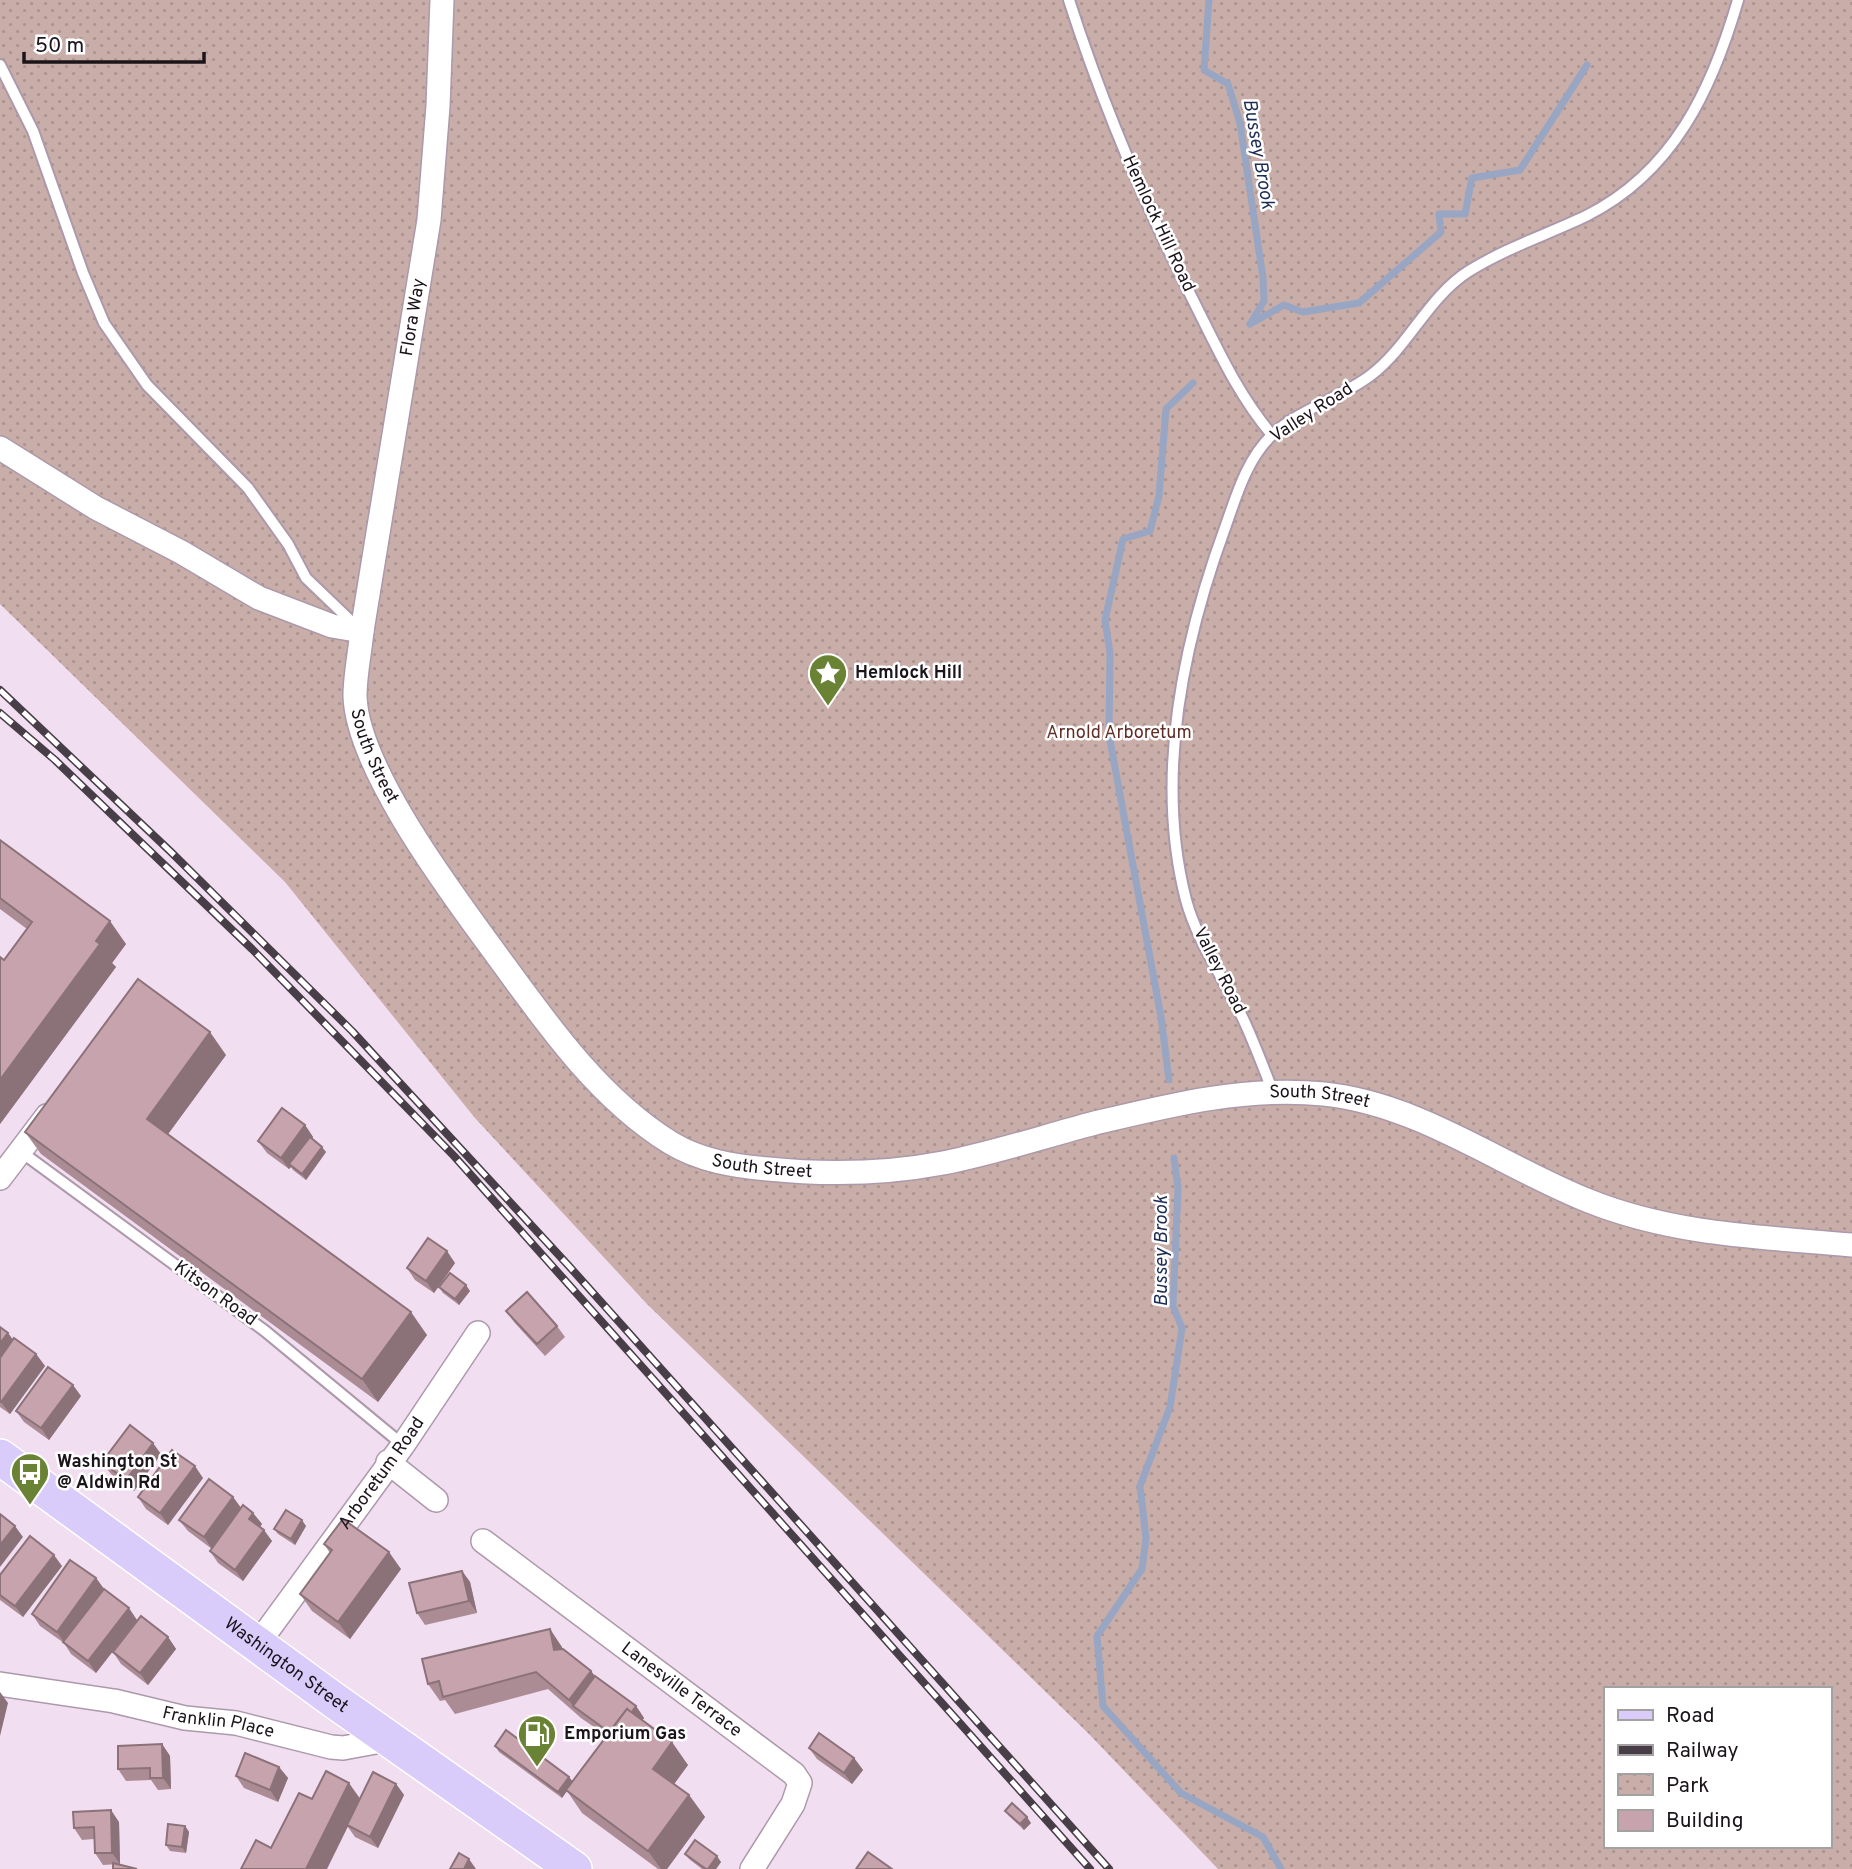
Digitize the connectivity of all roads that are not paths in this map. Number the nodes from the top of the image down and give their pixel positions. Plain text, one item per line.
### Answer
1 (442, 0) edge
2 (1069, 0) edge
3 (1738, 0) edge
4 (0, 65) edge
5 (1272, 435) junction
6 (0, 447) edge
7 (362, 631) junction
8 (1273, 1092) junction
9 (61, 1098) edge
10 (20, 1151) junction
11 (0, 1178) edge
12 (1852, 1245) edge
13 (478, 1333) dead end
14 (395, 1454) junction
15 (1, 1460) edge
16 (436, 1500) dead end
17 (483, 1541) dead end
18 (257, 1645) junction
19 (0, 1684) edge
20 (391, 1739) junction
21 (574, 1869) edge
22 (752, 1869) edge

1 - 7 street, Flora Way
2 - 5 lane, Hemlock Hill Road
3 - 5 lane, Valley Road
4 - 7 lane
5 - 8 lane, Valley Road
6 - 7 street
7 - 8 street, South Street
8 - 12 street, South Street
9 - 10 street
10 - 11 street
10 - 14 lane, Kitson Road
13 - 14 street, Arboretum Road
14 - 16 street
14 - 18 street, Arboretum Road
15 - 18 main road, Washington Street
17 - 22 street, Lanesville Terrace
18 - 20 main road, Washington Street
19 - 20 street, Franklin Place
20 - 21 main road, Washington Street

